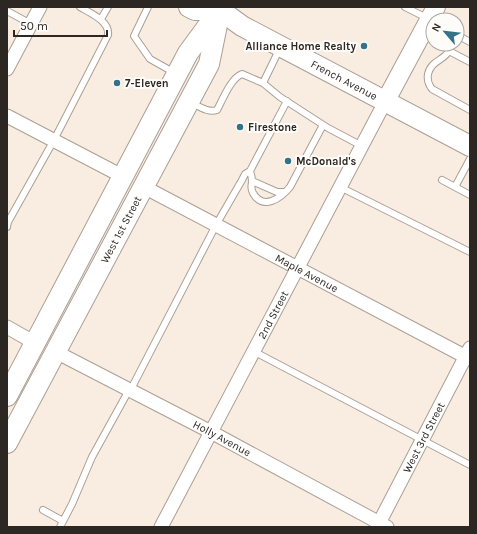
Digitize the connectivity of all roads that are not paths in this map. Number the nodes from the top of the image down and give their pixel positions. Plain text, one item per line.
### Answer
1 (40, 7) edge
2 (80, 7) edge
3 (108, 7) edge
4 (148, 7) edge
5 (189, 7) edge
6 (405, 7) edge
7 (220, 8) edge
8 (7, 11) edge
9 (425, 16) edge
10 (101, 19) junction
11 (31, 24) junction
12 (425, 30) edge
13 (280, 46) junction
14 (448, 52) edge
15 (451, 52) edge
16 (470, 62) edge
17 (7, 69) edge
18 (176, 74) junction
19 (263, 82) junction
20 (287, 101) junction
21 (189, 102) junction
22 (386, 102) junction
23 (470, 110) edge
24 (7, 116) edge
25 (323, 125) junction
26 (54, 140) junction
27 (362, 146) junction
28 (470, 146) edge
29 (470, 159) edge
30 (250, 171) junction
31 (122, 176) junction
32 (442, 180) dead end
33 (252, 181) junction
34 (144, 187) junction
35 (340, 187) junction
36 (455, 188) junction
37 (285, 192) junction
38 (470, 195) edge
39 (216, 225) junction
40 (7, 227) edge
41 (470, 252) edge
42 (297, 268) junction
43 (65, 286) junction
44 (7, 328) edge
45 (35, 343) junction
46 (253, 351) junction
47 (56, 352) junction
48 (468, 355) edge
49 (130, 390) junction
50 (7, 396) edge
51 (25, 409) junction
52 (211, 432) junction
53 (422, 439) junction
54 (7, 443) edge
55 (470, 465) edge
56 (42, 510) dead end
57 (63, 521) junction
58 (381, 526) edge
59 (60, 527) edge
60 (161, 527) edge

1 - 11 street
2 - 10 lane
3 - 10 lane
4 - 18 lane
5 - 7 main road
6 - 9 lane
7 - 13 main road, French Avenue
7 - 18 main road, West 1st Street
7 - 21 main road, West 1st Street
8 - 11 lane
10 - 26 lane
11 - 17 street
12 - 22 street
13 - 19 lane
13 - 22 main road, French Avenue
14 - 23 lane
15 - 16 lane
18 - 31 main road, West 1st Street
19 - 20 lane
19 - 21 lane
20 - 25 lane
20 - 30 lane
21 - 34 main road, West 1st Street
22 - 27 street, 2nd Street
22 - 28 main road, French Avenue
24 - 26 street
25 - 27 lane
25 - 37 lane
26 - 31 street
26 - 40 lane
27 - 35 street, 2nd Street
29 - 36 lane
30 - 33 lane
30 - 39 lane
31 - 43 main road, West 1st Street
32 - 36 lane
33 - 37 lane
33 - 37 lane
34 - 39 street, Maple Avenue
34 - 47 main road, West 1st Street
35 - 41 lane
35 - 42 street, 2nd Street
36 - 38 lane
39 - 42 street, Maple Avenue
39 - 49 lane
42 - 46 street, 2nd Street
42 - 48 street, Maple Avenue
43 - 45 main road, West 1st Street
43 - 47 main road
44 - 45 street
45 - 50 main road, West 1st Street
45 - 51 main road
46 - 52 street, 2nd Street
46 - 53 lane
47 - 49 street, Holly Avenue
47 - 51 main road, West 1st Street
48 - 53 street, West 3rd Street
49 - 52 street, Holly Avenue
49 - 57 lane
51 - 54 main road, West 1st Street
52 - 58 street, Holly Avenue
52 - 60 street, 2nd Street
53 - 55 lane
53 - 58 street, West 3rd Street
56 - 57 lane
57 - 59 lane

